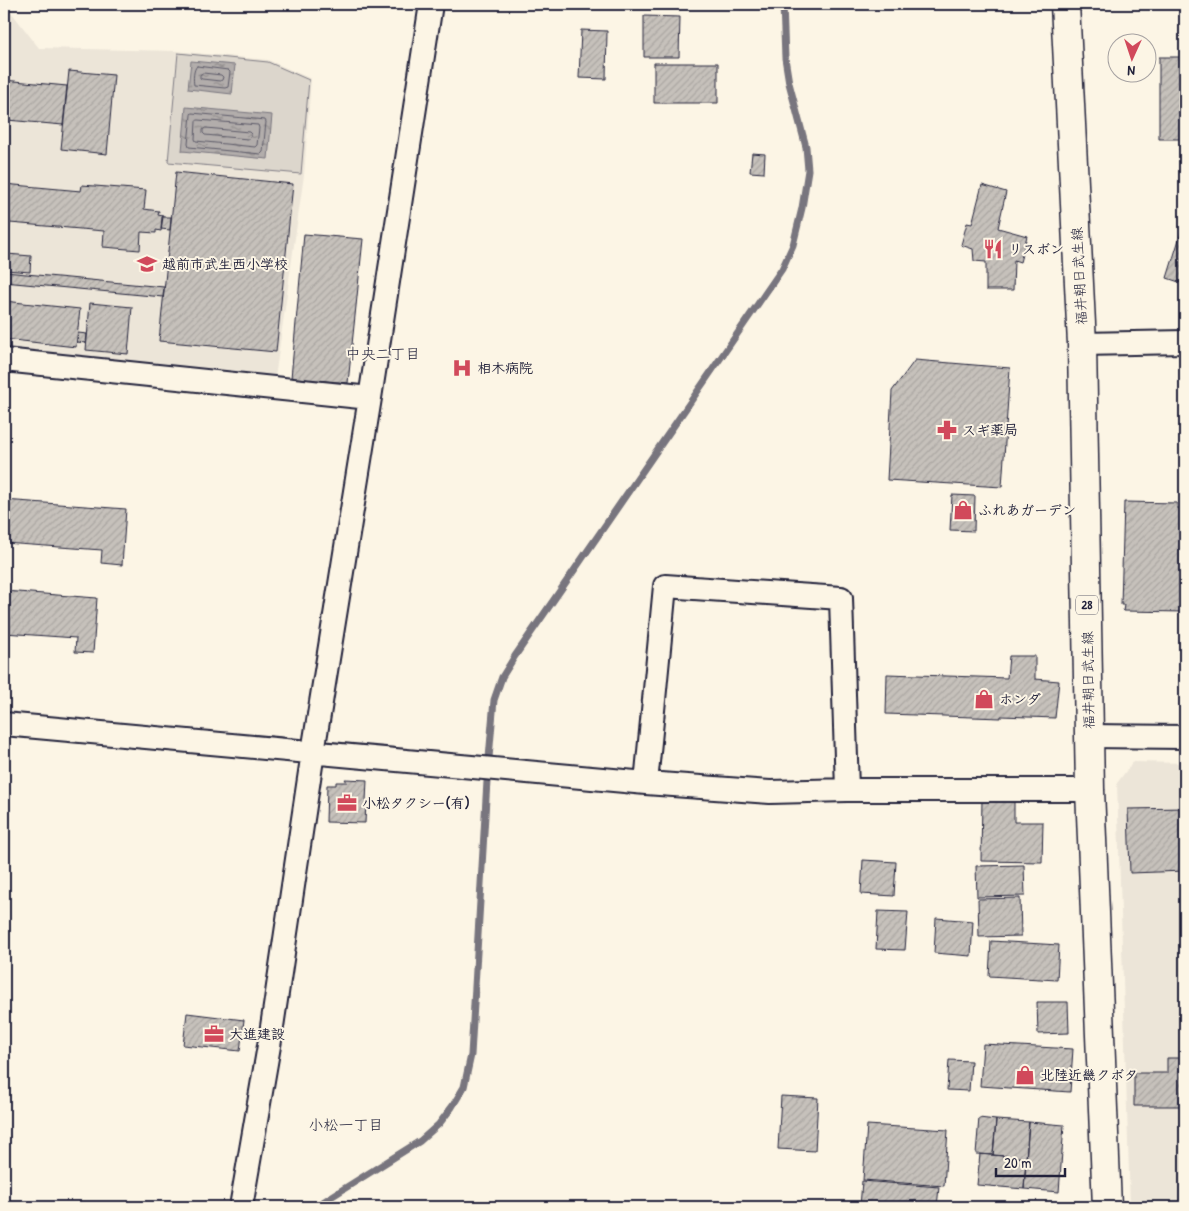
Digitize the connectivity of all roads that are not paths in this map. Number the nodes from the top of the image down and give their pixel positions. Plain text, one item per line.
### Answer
1 (430, 4) edge
2 (1065, 4) edge
3 (1185, 342) edge
4 (1082, 344) junction
5 (4, 360) edge
6 (370, 398) junction
7 (4, 724) edge
8 (1089, 736) junction
9 (1185, 737) edge
10 (313, 752) junction
11 (646, 783) junction
12 (847, 790) junction
13 (1090, 790) junction
14 (241, 1207) edge
15 (1107, 1207) edge

1 - 6 street
2 - 4 main road, 福井朝日武生線 / 28
3 - 4 street
4 - 8 main road, 福井朝日武生線 / 28
5 - 6 street
6 - 10 street
7 - 10 street
8 - 9 street
8 - 13 main road, 福井朝日武生線 / 28
10 - 11 street
10 - 14 street
11 - 12 street
11 - 12 street
12 - 13 street
13 - 15 main road, 福井朝日武生線 / 28

